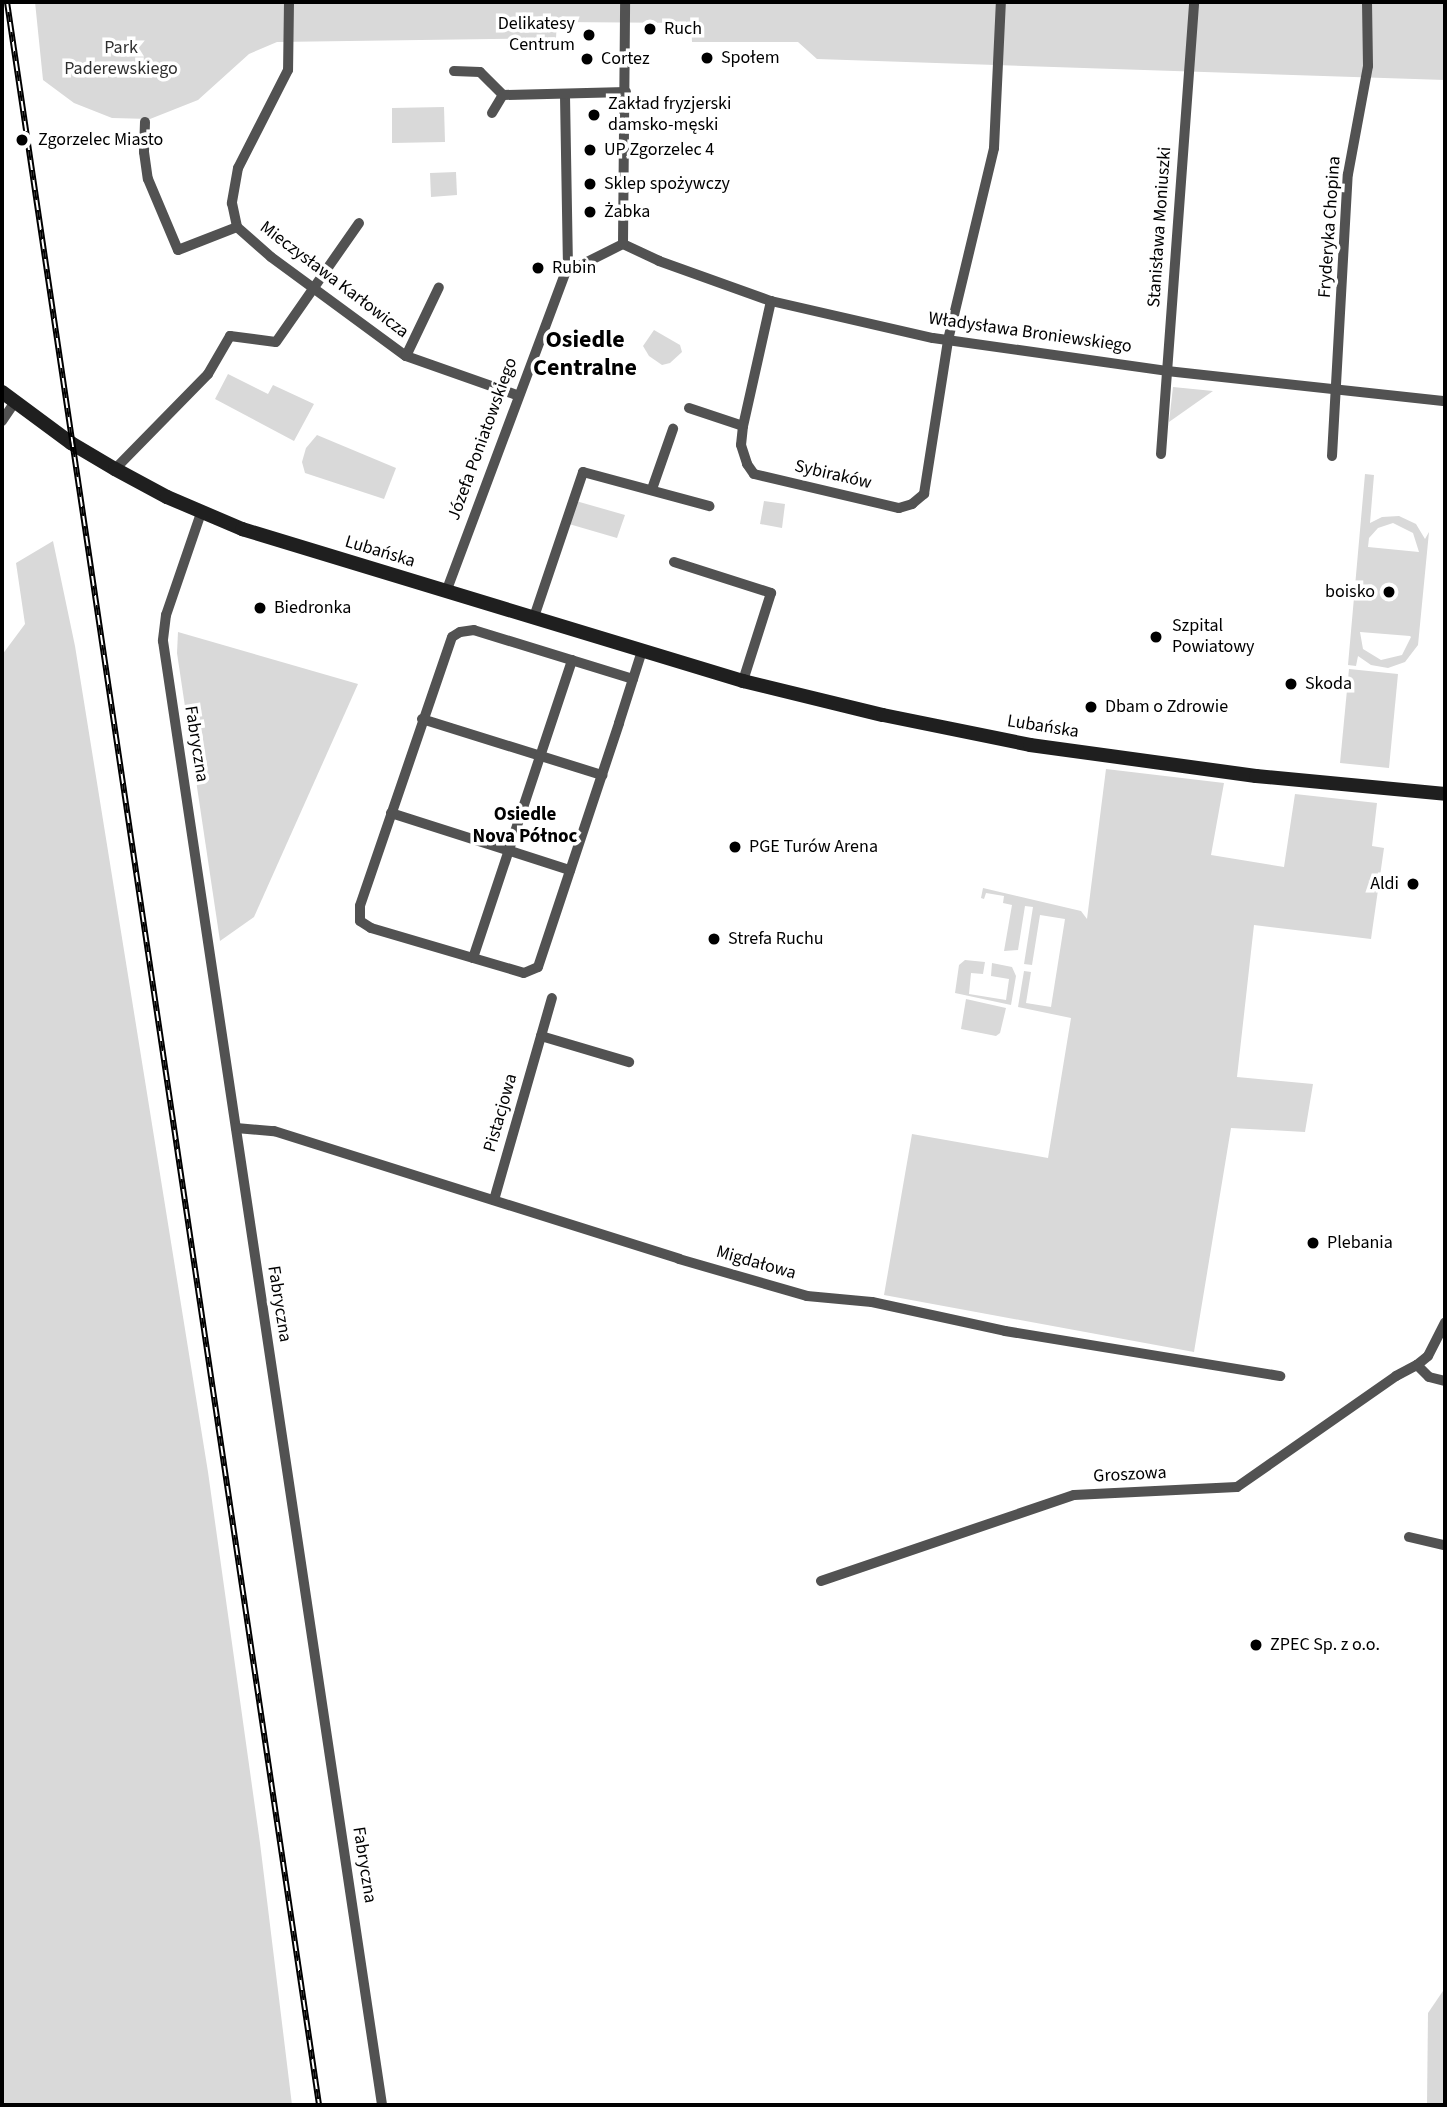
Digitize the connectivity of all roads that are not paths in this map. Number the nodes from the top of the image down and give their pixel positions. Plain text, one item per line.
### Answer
1 (289, 2) edge
2 (625, 2) edge
3 (1002, 2) edge
4 (1194, 2) edge
5 (1367, 2) edge
6 (454, 71) dead end
7 (626, 92) junction
8 (503, 95) junction
9 (565, 96) junction
10 (492, 113) dead end
11 (145, 122) dead end
12 (359, 223) dead end
13 (237, 227) junction
14 (623, 244) junction
15 (568, 271) junction
16 (439, 287) dead end
17 (313, 288) junction
18 (771, 301) junction
19 (947, 340) junction
20 (406, 356) junction
21 (1167, 371) junction
22 (1337, 389) junction
23 (2, 392) edge
24 (517, 395) junction
25 (1445, 401) edge
26 (15, 402) junction
27 (689, 408) dead end
28 (2, 421) edge
29 (743, 426) junction
30 (673, 429) dead end
31 (1161, 454) dead end
32 (1332, 456) dead end
33 (115, 469) junction
34 (652, 489) junction
35 (709, 506) dead end
36 (201, 513) junction
37 (674, 562) dead end
38 (446, 592) junction
39 (534, 617) junction
40 (642, 651) junction
41 (572, 660) junction
42 (633, 679) junction
43 (743, 681) junction
44 (422, 719) junction
45 (540, 756) junction
46 (602, 775) junction
47 (1445, 794) edge
48 (391, 813) junction
49 (509, 850) junction
50 (570, 870) junction
51 (473, 958) junction
52 (552, 998) dead end
53 (541, 1036) junction
54 (629, 1062) dead end
55 (236, 1128) junction
56 (494, 1200) junction
57 (1445, 1322) edge
58 (1418, 1365) junction
59 (1280, 1376) dead end
60 (1445, 1381) edge
61 (1409, 1537) dead end
62 (1445, 1545) edge
63 (821, 1581) dead end
64 (382, 2105) edge

1 - 13 street, Mieczysława Karłowicza
2 - 7 street
3 - 19 street, Sybiraków
4 - 21 street, Stanisława Moniuszki
5 - 22 street, Fryderyka Chopina
6 - 8 street
7 - 9 street
7 - 14 street
8 - 9 street
8 - 10 street
9 - 15 street
11 - 13 street
12 - 17 street
13 - 17 street, Mieczysława Karłowicza
14 - 15 street
14 - 18 street, Władysława Broniewskiego
15 - 24 street, Józefa Poniatowskiego
16 - 20 street
17 - 20 street, Mieczysława Karłowicza
17 - 33 street
18 - 19 street, Władysława Broniewskiego
18 - 29 street, Sybiraków
19 - 21 street, Władysława Broniewskiego
19 - 29 street, Sybiraków
20 - 24 street, Mieczysława Karłowicza
21 - 22 street, Władysława Broniewskiego
21 - 31 street, Stanisława Moniuszki
22 - 25 street, Władysława Broniewskiego
22 - 32 street, Fryderyka Chopina
23 - 26 main road, Lubańska
24 - 38 street, Józefa Poniatowskiego
26 - 28 street
26 - 33 main road, Lubańska
27 - 29 street
30 - 34 street
33 - 36 main road, Lubańska
34 - 35 street
34 - 39 street
36 - 38 main road, Lubańska
36 - 55 street, Fabryczna
37 - 43 street
38 - 39 main road, Lubańska
39 - 40 main road, Lubańska
40 - 42 street
40 - 43 main road, Lubańska
41 - 42 street
41 - 44 street
41 - 45 street
42 - 46 street
43 - 47 main road, Lubańska
44 - 45 street
44 - 48 street
45 - 46 street
45 - 49 street
46 - 50 street
48 - 49 street
48 - 51 street
49 - 50 street
49 - 51 street
50 - 51 street
52 - 53 street, Pistacjowa
53 - 54 street
53 - 56 street, Pistacjowa
55 - 56 street, Migdałowa
55 - 64 street, Fabryczna
56 - 59 street, Migdałowa
57 - 58 street
58 - 60 street
58 - 63 street, Groszowa
61 - 62 street

